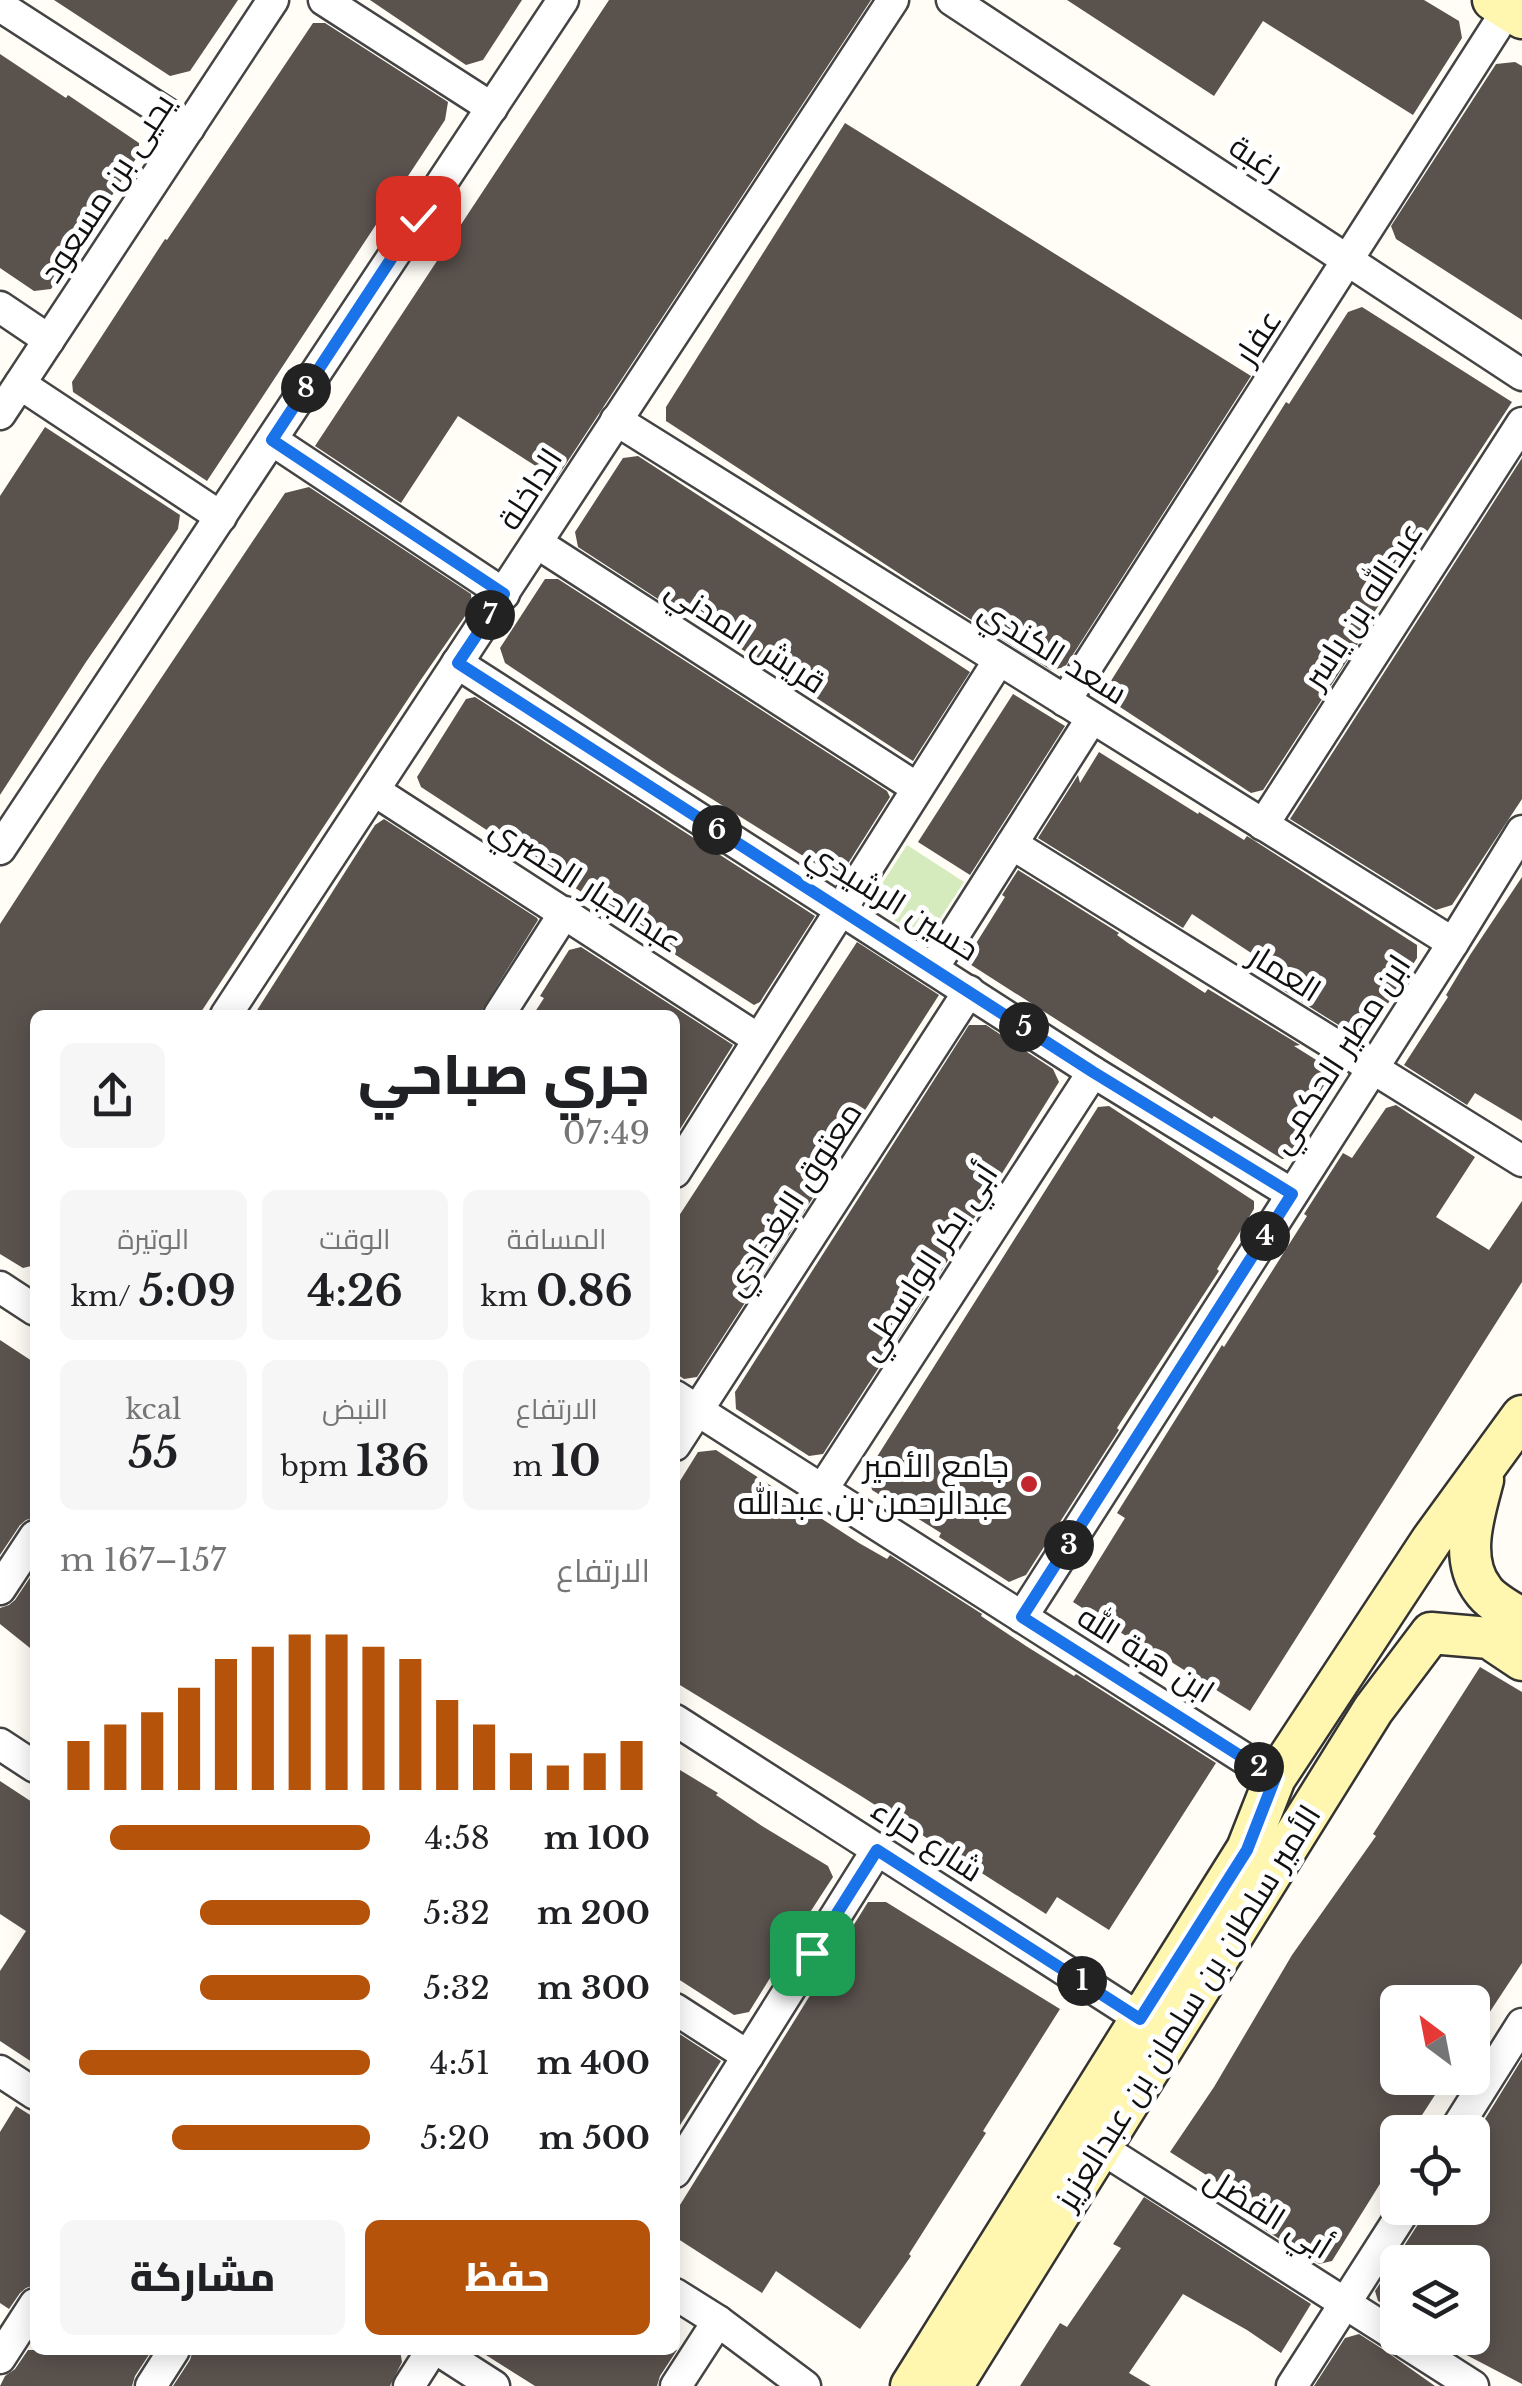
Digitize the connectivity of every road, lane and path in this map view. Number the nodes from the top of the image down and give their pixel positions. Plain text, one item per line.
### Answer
1 (273, 0) edge
2 (324, 0) edge
3 (563, 0) edge
4 (893, 0) edge
5 (952, 0) edge
6 (0, 6) edge
7 (1508, 9) edge
8 (492, 108) junction
9 (188, 128) junction
10 (1348, 261) junction
11 (0, 307) edge
12 (49, 340) junction
13 (1522, 375) edge
14 (20, 384) junction
15 (0, 414) edge
16 (616, 420) junction
17 (1522, 423) edge
18 (272, 440) junction
19 (221, 517) junction
20 (538, 543) junction
21 (504, 594) junction
22 (999, 660) junction
23 (458, 663) junction
24 (1065, 701) junction
25 (1092, 718) junction
26 (917, 788) junction
27 (375, 791) junction
28 (1263, 825) junction
29 (1522, 831) edge
30 (1012, 844) junction
31 (0, 850) edge
32 (840, 909) junction
33 (564, 912) junction
34 (1452, 943) junction
35 (933, 968) junction
36 (969, 991) junction
37 (229, 1010) edge
38 (502, 1010) edge
39 (758, 1039) junction
40 (1371, 1068) junction
41 (1093, 1072) junction
42 (1522, 1161) edge
43 (680, 1164) edge
44 (1292, 1194) junction
45 (0, 1288) edge
46 (30, 1304) edge
47 (686, 1403) edge
48 (1522, 1416) edge
49 (1487, 1461) junction
50 (822, 1490) junction
51 (30, 1544) edge
52 (0, 1589) edge
53 (1022, 1617) junction
54 (1511, 1639) edge
55 (680, 1723) edge
56 (0, 1744) edge
57 (30, 1764) edge
58 (1275, 1778) junction
59 (877, 1850) junction
60 (1263, 1854) junction
61 (1229, 1909) junction
62 (680, 2012) edge
63 (1140, 2019) junction
64 (1522, 2024) edge
65 (748, 2056) junction
66 (1465, 2115) edge
67 (1101, 2148) junction
68 (680, 2164) edge
69 (1395, 2225) edge
70 (680, 2297) edge
71 (1346, 2304) junction
72 (30, 2312) edge
73 (718, 2321) junction
74 (1380, 2326) edge
75 (171, 2355) edge
76 (431, 2355) edge
77 (443, 2355) edge
78 (1425, 2355) edge
79 (0, 2358) edge
80 (150, 2386) edge
81 (409, 2386) edge
82 (494, 2386) edge
83 (676, 2386) edge
84 (804, 2386) edge
85 (911, 2386) edge
86 (952, 2386) edge
87 (1292, 2386) edge
88 (1472, 2386) edge

1 - 9 street, يحيى بن مسعود
2 - 8 street
3 - 8 street
4 - 16 street, الداخلة
5 - 10 street, رغبة
6 - 9 street
7 - 10 street, عفار
8 - 18 street
9 - 12 street, يحيى بن مسعود
10 - 13 street, رغبة
10 - 24 street, عفار
11 - 12 street
12 - 14 street, يحيى بن مسعود
14 - 15 street, يحيى بن مسعود
14 - 19 street
16 - 20 street, الداخلة
16 - 22 street, سعد الكندي
17 - 28 street, عبدالله بن ياسر
18 - 19 street
18 - 21 street
19 - 31 street
20 - 21 street, الداخلة
20 - 26 street, قريش المدني
21 - 23 street, الداخلة
22 - 24 street, سعد الكندي
22 - 26 street
23 - 27 street, الداخلة
23 - 32 street, حسين الرشيدي
24 - 25 street, سعد الكندي
25 - 28 street, سعد الكندي
25 - 30 street
26 - 32 street
27 - 33 street, عبدالجبار الحصري
27 - 37 street, الداخلة
28 - 34 street, سعد الكندي
29 - 34 street, ابن مطير الحكمي
30 - 35 street
30 - 40 street, العمار
32 - 35 street, حسين الرشيدي
32 - 39 street
33 - 38 street
33 - 39 street, عبدالجبار الحصري
34 - 40 street, ابن مطير الحكمي
35 - 36 street, حسين الرشيدي
36 - 41 street, حسين الرشيدي
36 - 47 street, معتوق البغدادي
39 - 43 street
40 - 42 street, العمار
40 - 44 street, ابن مطير الحكمي
41 - 44 street, حسين الرشيدي
41 - 50 street, أبي بكر الواسطي
44 - 53 street, ابن مطير الحكمي
45 - 46 street
47 - 50 street, ابن هبة الله
48 - 49 street, الأمير سلطان بن سلمان بن عبدالعزيز
49 - 54 street
49 - 58 street, الأمير سلطان بن سلمان بن عبدالعزيز
50 - 53 street, ابن هبة الله
51 - 52 street
53 - 58 street, ابن هبة الله
54 - 60 street, الأمير سلطان بن سلمان بن عبدالعزيز
55 - 59 street, شارع حراء
56 - 57 street
58 - 60 street, الأمير سلطان بن سلمان بن عبدالعزيز
59 - 63 street, شارع حراء
59 - 65 street
60 - 61 street, الأمير سلطان بن سلمان بن عبدالعزيز
61 - 63 street, الأمير سلطان بن سلمان بن عبدالعزيز
61 - 67 street, الأمير سلطان بن سلمان بن عبدالعزيز
62 - 65 street
63 - 85 street, الأمير سلطان بن سلمان بن عبدالعزيز
64 - 66 street
65 - 68 street
67 - 71 street, أبي الفضل
67 - 86 street, الأمير سلطان بن سلمان بن عبدالعزيز
69 - 71 street
70 - 73 street
71 - 74 street, أبي الفضل
71 - 87 street
72 - 79 street
73 - 83 street
73 - 84 street
75 - 80 street
76 - 81 street
77 - 82 street
78 - 88 street, أبي الفضل

